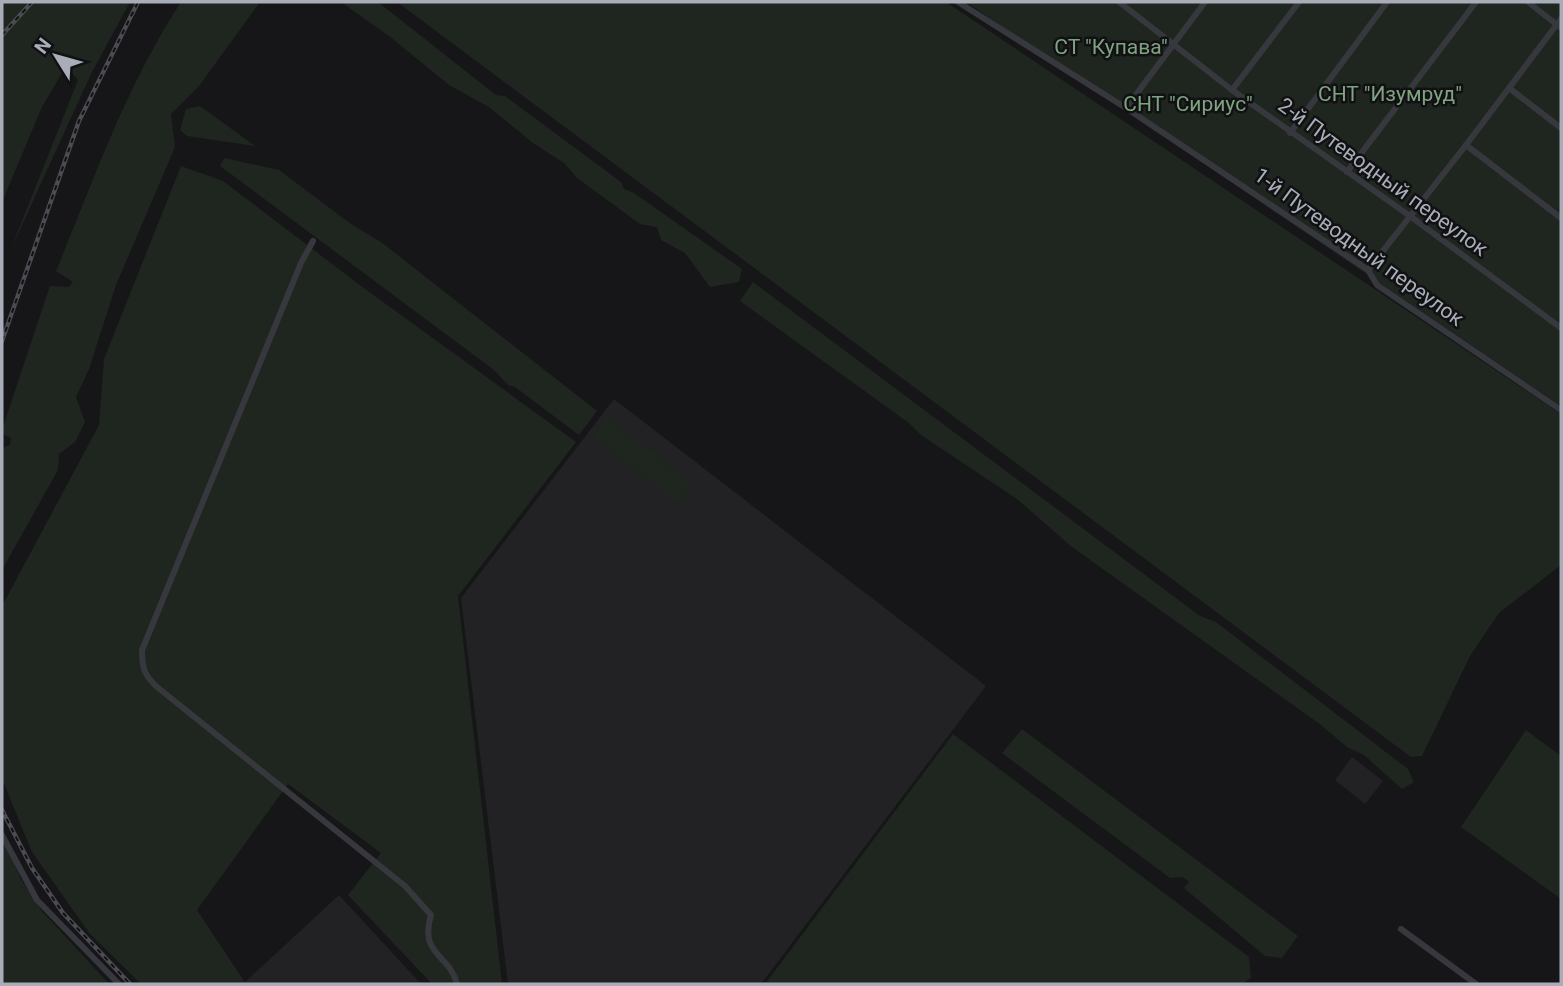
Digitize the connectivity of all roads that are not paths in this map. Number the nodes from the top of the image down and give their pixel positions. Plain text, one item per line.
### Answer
1 (958, 2) edge
2 (1119, 2) edge
3 (1205, 2) edge
4 (1299, 2) edge
5 (1387, 2) edge
6 (1476, 2) edge
7 (1528, 2) edge
8 (1560, 24) edge
9 (1174, 44) junction
10 (1509, 88) junction
11 (1232, 90) junction
12 (1126, 108) junction
13 (1561, 128) edge
14 (1290, 133) junction
15 (1466, 145) junction
16 (1348, 172) junction
17 (1410, 216) junction
18 (1561, 218) edge
19 (313, 240) dead end
20 (1367, 270) junction
21 (1561, 328) edge
22 (1561, 410) edge
23 (2, 835) edge
24 (1401, 929) dead end
25 (119, 984) edge
26 (457, 984) edge
27 (1476, 984) edge

1 - 12 street, 1-й Путеводный переулок
2 - 9 street, 2-й Путеводный переулок
3 - 9 street
4 - 11 street
5 - 14 street
6 - 16 street
7 - 8 street
8 - 10 street
9 - 11 street, 2-й Путеводный переулок
9 - 12 street
10 - 13 street
10 - 15 street
11 - 14 street, 2-й Путеводный переулок
12 - 20 street, 1-й Путеводный переулок
14 - 16 street, 2-й Путеводный переулок
15 - 17 street
15 - 18 street
16 - 17 street, 2-й Путеводный переулок
17 - 20 street
17 - 21 street, 2-й Путеводный переулок
19 - 26 street
20 - 22 street, 1-й Путеводный переулок
23 - 25 street
24 - 27 street

